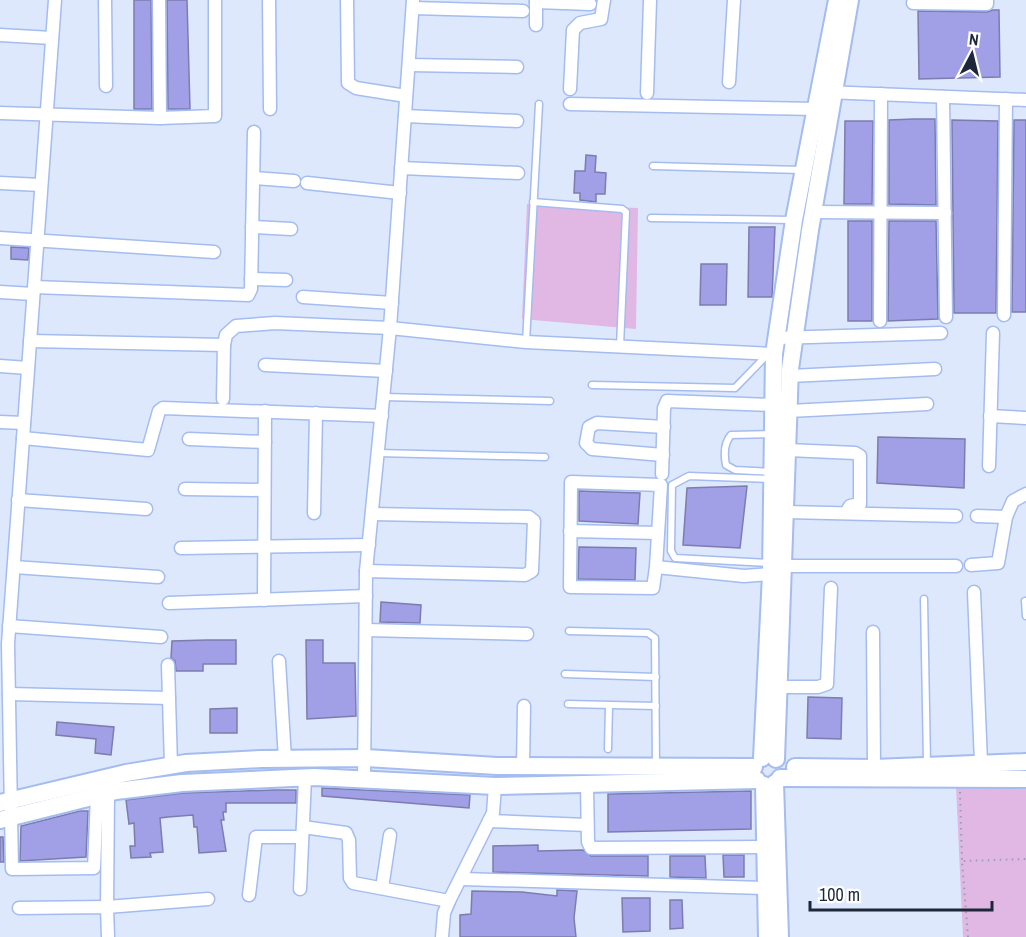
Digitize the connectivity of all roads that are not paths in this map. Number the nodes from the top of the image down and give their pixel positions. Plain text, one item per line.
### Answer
1 (55, 0) edge
2 (105, 0) edge
3 (159, 0) edge
4 (215, 0) edge
5 (269, 0) edge
6 (347, 0) edge
7 (603, 0) edge
8 (650, 0) edge
9 (734, 0) edge
10 (837, 0) edge
11 (850, 0) edge
12 (987, 0) edge
13 (536, 1) edge
14 (913, 3) dead end
15 (413, 4) edge
16 (590, 4) dead end
17 (523, 11) dead end
18 (536, 25) dead end
19 (0, 34) edge
20 (52, 38) junction
21 (409, 65) junction
22 (517, 67) dead end
23 (729, 82) dead end
24 (106, 86) dead end
25 (570, 89) dead end
26 (647, 93) dead end
27 (881, 94) junction
28 (406, 96) junction
29 (943, 97) junction
30 (824, 98) junction
31 (1006, 99) junction
32 (1026, 100) edge
33 (539, 104) dead end
34 (570, 104) dead end
35 (270, 109) dead end
36 (0, 113) edge
37 (46, 116) junction
38 (405, 116) junction
39 (159, 118) junction
40 (517, 121) dead end
41 (255, 132) dead end
42 (653, 166) dead end
43 (401, 168) junction
44 (804, 170) junction
45 (518, 173) dead end
46 (254, 178) junction
47 (294, 181) dead end
48 (0, 183) edge
49 (307, 183) dead end
50 (41, 185) junction
51 (399, 193) junction
52 (533, 202) junction
53 (814, 212) junction
54 (880, 212) junction
55 (945, 213) junction
56 (651, 218) dead end
57 (794, 220) junction
58 (252, 227) junction
59 (291, 229) dead end
60 (0, 238) edge
61 (37, 241) junction
62 (214, 252) dead end
63 (251, 279) junction
64 (286, 280) dead end
65 (33, 290) junction
66 (0, 292) edge
67 (303, 297) dead end
68 (392, 303) junction
69 (1004, 315) dead end
70 (946, 317) dead end
71 (880, 321) dead end
72 (390, 328) junction
73 (941, 333) dead end
74 (993, 333) dead end
75 (795, 338) junction
76 (30, 341) junction
77 (526, 342) junction
78 (224, 345) junction
79 (620, 346) junction
80 (773, 349) junction
81 (265, 365) dead end
82 (0, 366) edge
83 (28, 368) junction
84 (935, 369) dead end
85 (386, 371) junction
86 (790, 376) junction
87 (592, 385) dead end
88 (383, 397) junction
89 (223, 399) dead end
90 (550, 401) dead end
91 (927, 404) dead end
92 (781, 408) junction
93 (265, 411) junction
94 (316, 413) junction
95 (382, 416) junction
96 (990, 416) junction
97 (1026, 418) edge
98 (0, 422) edge
99 (24, 423) junction
100 (664, 427) junction
101 (773, 434) junction
102 (23, 438) junction
103 (189, 439) dead end
104 (265, 442) junction
105 (788, 450) junction
106 (378, 453) junction
107 (663, 455) junction
108 (545, 457) dead end
109 (988, 466) dead end
110 (662, 474) dead end
111 (771, 476) junction
112 (185, 489) dead end
113 (264, 490) junction
114 (1026, 494) edge
115 (18, 500) junction
116 (146, 509) dead end
117 (786, 512) junction
118 (314, 513) dead end
119 (847, 513) junction
120 (372, 514) junction
121 (956, 516) dead end
122 (977, 516) dead end
123 (1006, 517) junction
124 (570, 531) junction
125 (658, 533) junction
126 (369, 545) junction
127 (263, 546) junction
128 (181, 548) dead end
129 (971, 565) dead end
130 (956, 566) dead end
131 (14, 567) junction
132 (656, 567) junction
133 (775, 568) junction
134 (366, 571) junction
135 (158, 577) dead end
136 (831, 588) dead end
137 (974, 592) dead end
138 (366, 596) junction
139 (924, 599) dead end
140 (264, 600) junction
141 (1025, 601) edge
142 (5, 603) edge
143 (170, 603) dead end
144 (1026, 616) edge
145 (9, 626) junction
146 (366, 630) junction
147 (569, 631) dead end
148 (873, 632) dead end
149 (527, 634) dead end
150 (161, 637) dead end
151 (4, 644) edge
152 (279, 661) dead end
153 (168, 666) dead end
154 (565, 674) dead end
155 (656, 677) junction
156 (780, 687) junction
157 (9, 694) junction
158 (169, 698) junction
159 (568, 704) dead end
160 (524, 706) dead end
161 (609, 706) junction
162 (656, 706) junction
163 (608, 749) dead end
164 (285, 759) junction
165 (366, 759) junction
166 (1026, 762) edge
167 (981, 763) junction
168 (171, 765) junction
169 (524, 766) junction
170 (928, 766) junction
171 (656, 768) junction
172 (874, 768) junction
173 (769, 772) junction
174 (305, 778) junction
175 (1026, 779) edge
176 (364, 780) junction
177 (586, 785) junction
178 (495, 786) junction
179 (103, 794) junction
180 (5, 809) edge
181 (489, 821) junction
182 (587, 825) junction
183 (302, 832) junction
184 (390, 835) dead end
185 (764, 847) junction
186 (462, 879) junction
187 (382, 888) junction
188 (766, 888) junction
189 (300, 889) dead end
190 (249, 895) dead end
191 (208, 899) dead end
192 (449, 901) junction
193 (107, 907) junction
194 (20, 908) dead end
195 (108, 937) edge
196 (442, 937) edge
197 (767, 937) edge
198 (780, 937) edge

1 - 20 street
2 - 24 street
3 - 39 street
4 - 39 street
5 - 35 street
6 - 28 street
7 - 25 street
8 - 26 street
9 - 23 street
10 - 30 street
11 - 30 street
12 - 14 street
13 - 16 street
13 - 18 street
15 - 17 street
15 - 21 street
19 - 20 street
20 - 37 street
21 - 22 street
21 - 28 street
27 - 29 street
27 - 30 street
27 - 54 street
28 - 38 street
29 - 31 street
29 - 55 street
30 - 34 street
30 - 44 street
30 - 53 street
31 - 32 street
31 - 69 street
33 - 52 lane
36 - 37 street
37 - 39 street
37 - 50 street
38 - 40 street
38 - 43 street
41 - 46 street
42 - 44 lane
43 - 45 street
43 - 51 street
44 - 57 street
46 - 47 street
46 - 58 street
48 - 50 street
49 - 51 street
50 - 61 street
51 - 68 street
52 - 77 lane
52 - 79 lane
53 - 54 street
53 - 75 street
54 - 55 street
54 - 71 street
55 - 70 street
56 - 57 lane
57 - 80 street
58 - 59 street
58 - 63 street
60 - 61 street
61 - 62 street
61 - 65 street
63 - 64 street
63 - 65 street
65 - 66 street
65 - 76 street
67 - 68 street
68 - 72 street
72 - 77 street
72 - 78 street
72 - 85 street
73 - 75 street
74 - 96 street
75 - 80 street
75 - 86 street
76 - 78 street
76 - 83 street
77 - 79 street
78 - 89 street
79 - 80 street
80 - 87 lane
80 - 92 street
81 - 85 street
82 - 83 street
83 - 99 street
84 - 86 street
85 - 88 street
86 - 92 street
88 - 90 lane
88 - 95 street
91 - 92 street
92 - 100 street
92 - 101 street
92 - 105 street
93 - 94 street
93 - 102 street
93 - 104 street
94 - 95 street
94 - 118 street
95 - 106 street
96 - 97 street
96 - 109 street
98 - 99 street
99 - 102 street
100 - 107 street
100 - 107 street
101 - 111 street
101 - 111 lane
102 - 115 street
103 - 104 street
104 - 113 street
105 - 117 street
105 - 119 street
106 - 108 lane
106 - 120 street
107 - 110 street
111 - 133 street
111 - 133 lane
112 - 113 street
113 - 127 street
114 - 123 street
115 - 116 street
115 - 131 street
117 - 119 street
117 - 133 street
119 - 121 street
120 - 126 street
120 - 134 street
122 - 123 street
123 - 129 street
124 - 125 street
124 - 125 street
124 - 132 street
125 - 132 street
126 - 127 street
126 - 134 street
127 - 128 street
127 - 140 street
130 - 133 street
131 - 135 street
131 - 142 street
132 - 133 street
133 - 156 street
133 - 173 street
134 - 138 street
136 - 156 street
137 - 167 street
138 - 140 street
138 - 146 street
139 - 170 lane
140 - 143 street
141 - 144 lane
142 - 145 street
145 - 150 street
145 - 151 street
146 - 149 street
146 - 165 street
147 - 155 lane
148 - 172 street
151 - 157 street
152 - 164 street
153 - 158 street
154 - 155 lane
155 - 162 lane
156 - 173 street
157 - 158 street
157 - 180 street
158 - 168 street
159 - 161 lane
160 - 169 street
161 - 162 lane
161 - 163 lane
162 - 171 lane
164 - 165 street
164 - 168 street
165 - 169 street
165 - 176 street
166 - 167 street
167 - 170 street
168 - 180 street
169 - 171 street
170 - 172 street
171 - 173 street
172 - 173 street
173 - 175 street
173 - 177 street
173 - 185 street
173 - 198 street
174 - 176 street
174 - 179 street
174 - 183 street
176 - 178 street
177 - 178 street
177 - 182 street
178 - 181 street
179 - 180 street
179 - 180 street
179 - 193 street
181 - 182 street
181 - 186 street
182 - 185 street
183 - 187 street
183 - 189 street
183 - 190 street
184 - 187 street
185 - 188 street
186 - 188 street
186 - 192 street
187 - 192 street
188 - 197 street
191 - 193 street
192 - 196 street
193 - 194 street
193 - 195 street

